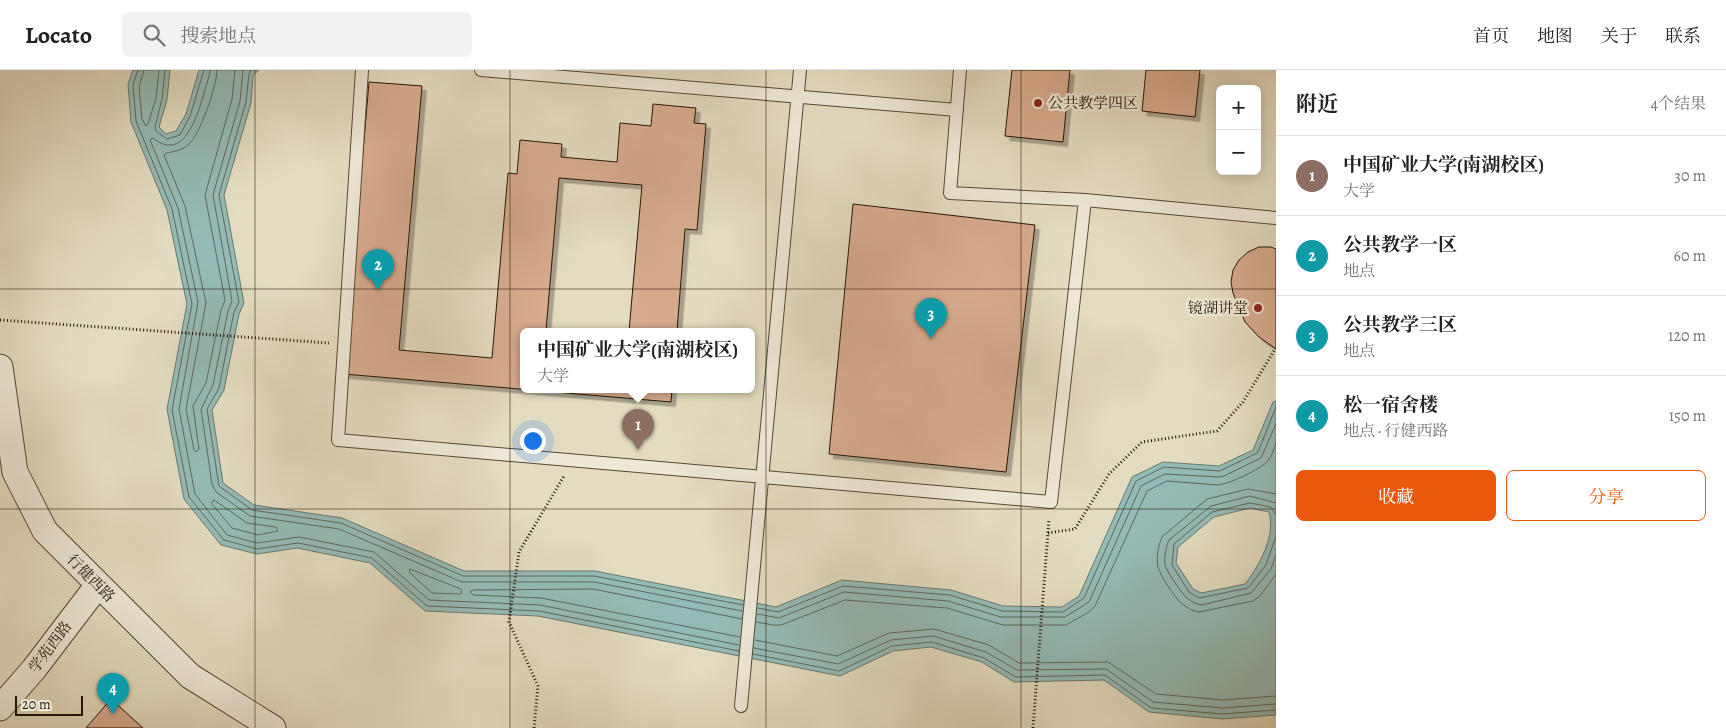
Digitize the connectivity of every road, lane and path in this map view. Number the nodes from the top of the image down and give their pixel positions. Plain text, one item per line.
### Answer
1 (362, 70) edge
2 (481, 70) edge
3 (800, 70) edge
4 (960, 70) edge
5 (583, 74) edge
6 (797, 97) junction
7 (956, 110) junction
8 (1085, 200) junction
9 (1276, 218) edge
10 (0, 320) edge
11 (344, 344) junction
12 (1276, 348) edge
13 (0, 367) edge
14 (573, 460) junction
15 (763, 476) junction
16 (1051, 502) junction
17 (1048, 533) junction
18 (98, 585) junction
19 (742, 706) dead end
20 (0, 708) edge
21 (273, 728) edge
22 (534, 728) edge
23 (1032, 728) edge

1 - 11 lane
2 - 5 lane
3 - 6 lane
4 - 7 lane
5 - 6 lane
6 - 7 lane
6 - 15 lane
7 - 8 lane
8 - 9 lane
8 - 16 lane
10 - 11 path
11 - 14 lane
12 - 17 path
13 - 18 street, 行健西路
14 - 15 lane
14 - 22 path
15 - 16 lane
15 - 19 lane
16 - 17 path
17 - 23 path
18 - 20 street, 学苑西路
18 - 21 street, 行健西路

